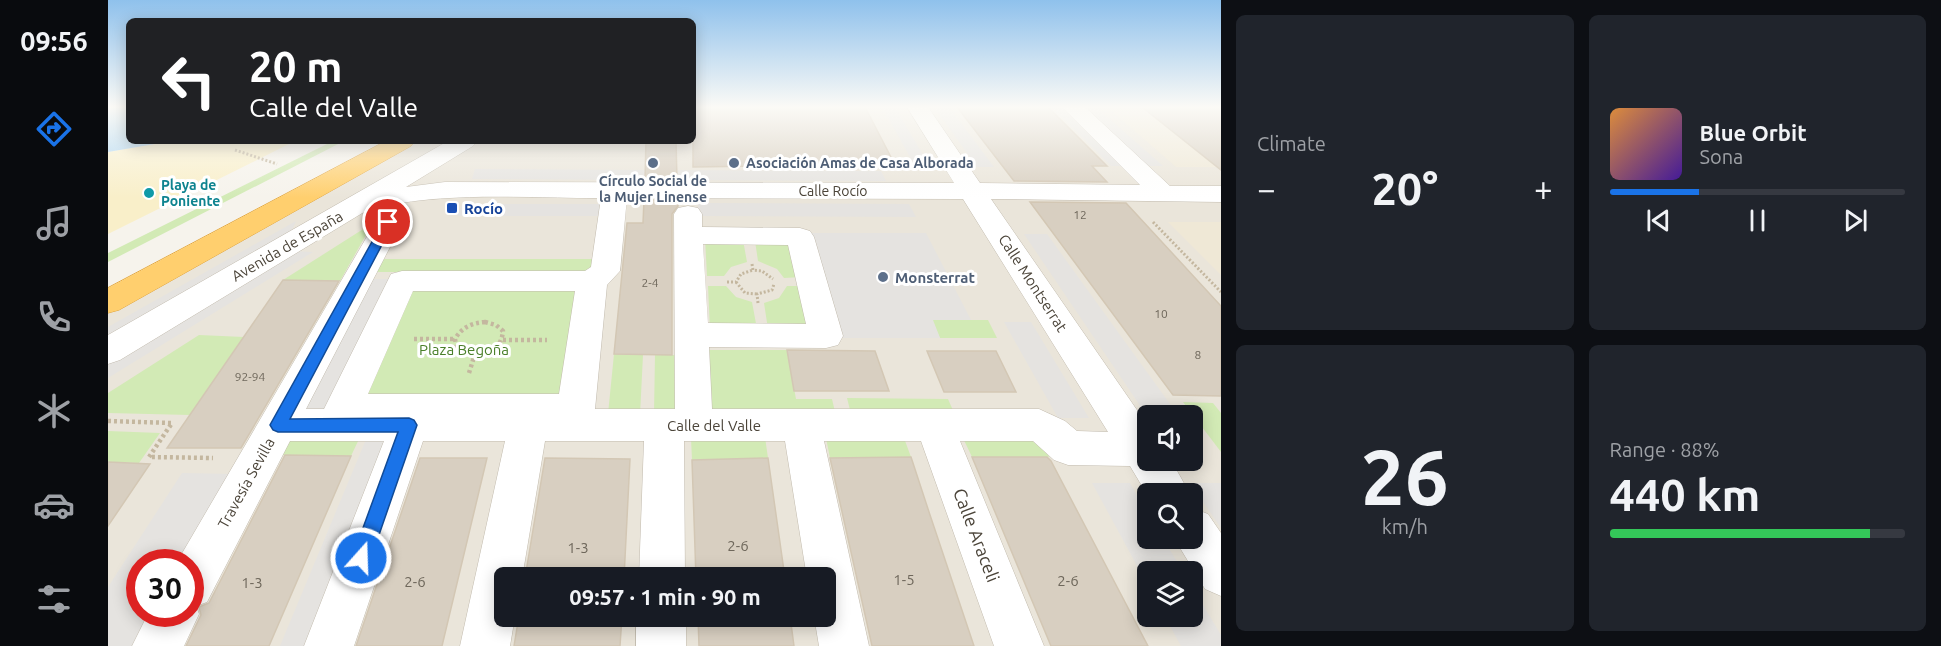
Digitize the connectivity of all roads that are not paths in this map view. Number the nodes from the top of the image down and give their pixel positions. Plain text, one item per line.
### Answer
1 (937, 137) edge
2 (1104, 137) edge
3 (362, 144) edge
4 (398, 144) edge
5 (460, 144) edge
6 (432, 161) junction
7 (445, 190) junction
8 (615, 191) junction
9 (687, 191) junction
10 (974, 191) junction
11 (1163, 193) junction
12 (1221, 194) edge
13 (358, 204) junction
14 (388, 222) dead end
15 (689, 236) junction
16 (108, 276) edge
17 (359, 276) junction
18 (592, 280) junction
19 (402, 281) junction
20 (108, 302) edge
21 (692, 335) junction
22 (108, 351) edge
23 (333, 417) junction
24 (581, 417) junction
25 (801, 424) junction
26 (934, 424) junction
27 (409, 425) junction
28 (679, 425) junction
29 (528, 426) junction
30 (269, 442) junction
31 (1137, 444) edge
32 (1137, 455) edge
33 (1203, 546) edge
34 (204, 560) edge
35 (663, 567) edge
36 (1221, 573) edge
37 (168, 627) edge
38 (662, 627) edge
39 (158, 646) edge
40 (329, 646) edge
41 (485, 646) edge
42 (661, 646) edge
43 (844, 646) edge
44 (1019, 646) edge

1 - 10 street, Calle Montserrat
2 - 11 street
3 - 16 highway
4 - 20 highway
5 - 6 street, Avenida de España
6 - 7 street
6 - 13 street, Avenida de España
7 - 8 street, Calle Rocío
7 - 13 street, Calle Rocío
8 - 9 street, Calle Rocío
8 - 18 street
9 - 10 street, Calle Rocío
9 - 15 street
10 - 11 street, Calle Rocío
10 - 31 street, Calle Montserrat
11 - 12 street, Calle Rocío
13 - 22 street, Avenida de España
14 - 17 street, Travesía Sevilla
15 - 21 street
15 - 21 street
17 - 19 street
17 - 30 street, Travesía Sevilla
18 - 19 street
18 - 24 street
19 - 23 street
21 - 28 street
23 - 24 street
23 - 27 street, Calle del Valle
23 - 30 street, Calle del Valle
24 - 28 street, Calle del Valle
24 - 29 street, Calle del Valle
25 - 26 street, Calle del Valle
25 - 28 street, Calle del Valle
25 - 43 street
26 - 32 street, Calle del Valle
26 - 44 street, Calle Araceli
27 - 29 street, Calle del Valle
27 - 40 street
28 - 35 street
29 - 41 street
30 - 34 street, Travesía Sevilla
33 - 36 street
37 - 39 street
38 - 42 street

